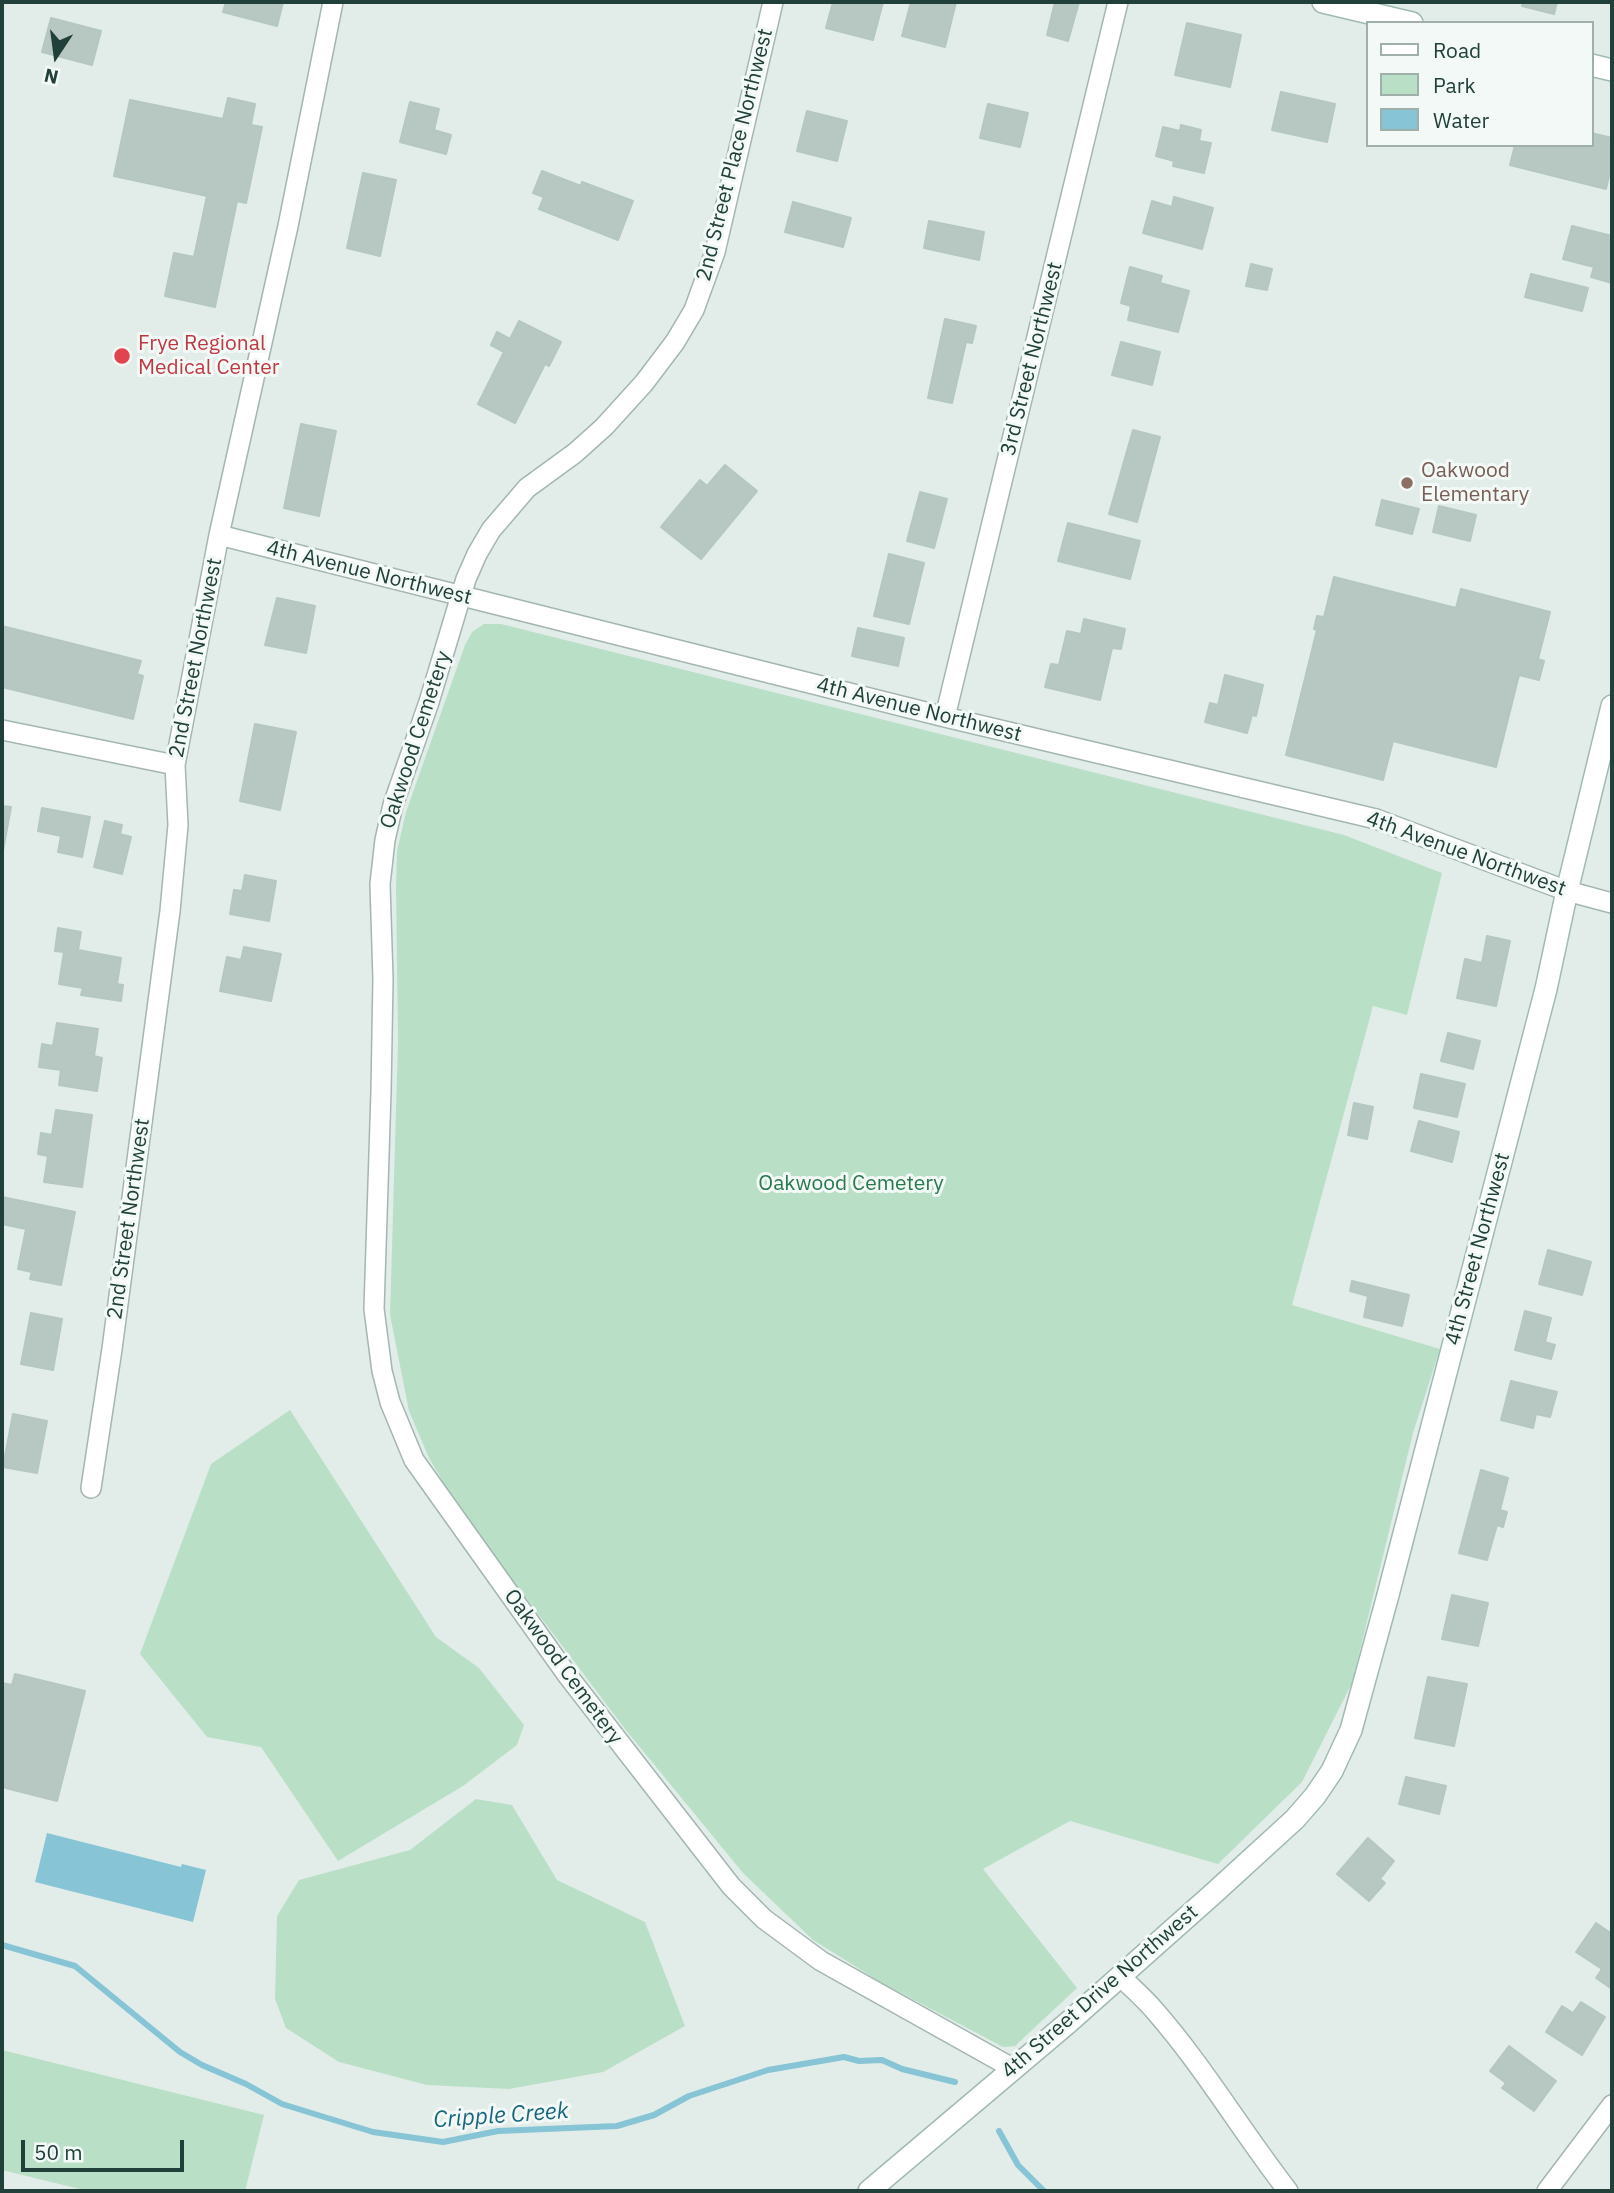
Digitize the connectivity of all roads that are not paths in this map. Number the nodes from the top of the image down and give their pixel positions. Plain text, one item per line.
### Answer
1 (333, 2) edge
2 (773, 2) edge
3 (1118, 2) edge
4 (1323, 2) edge
5 (1404, 21) edge
6 (1593, 65) edge
7 (1612, 70) edge
8 (219, 535) junction
9 (462, 596) junction
10 (1612, 705) edge
11 (945, 717) junction
12 (2, 730) edge
13 (175, 765) junction
14 (1567, 891) junction
15 (1612, 903) edge
16 (91, 1488) dead end
17 (1323, 1784) joint
18 (1120, 1976) junction
19 (1014, 2069) junction
20 (1612, 2105) edge
21 (869, 2191) edge
22 (1287, 2191) edge
23 (1547, 2191) edge

1 - 8 street, 2nd Street Northwest
2 - 9 street, 2nd Street Place Northwest
3 - 11 street, 3rd Street Northwest
4 - 5 main road
6 - 7 main road
8 - 9 street, 4th Avenue Northwest
8 - 13 street, 2nd Street Northwest
9 - 11 street, 4th Avenue Northwest
9 - 19 street, Oakwood Cemetery
10 - 14 main road, 4th Street Northwest
11 - 14 street, 4th Avenue Northwest
12 - 13 street
13 - 16 street, 2nd Street Northwest
14 - 15 street, 4th Avenue Northwest
14 - 17 main road, 4th Street Northwest
17 - 18 main road, 4th Street Drive Northwest
18 - 19 main road, 4th Street Drive Northwest
18 - 22 street
19 - 21 main road, 4th Street Drive Northwest
20 - 23 street

